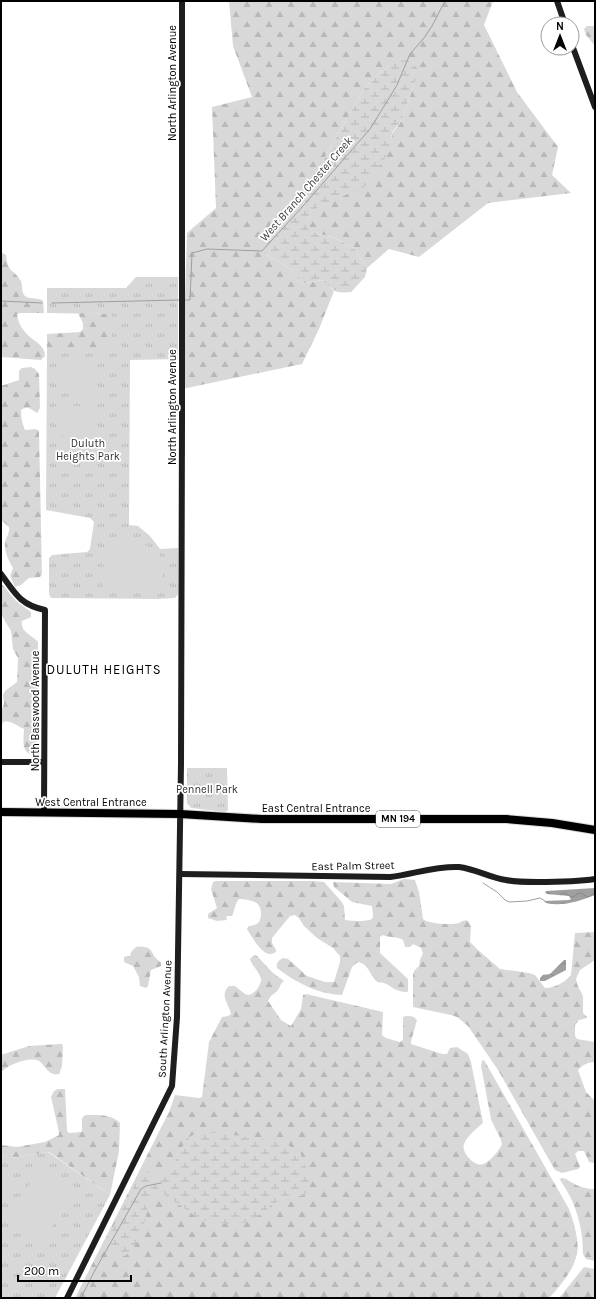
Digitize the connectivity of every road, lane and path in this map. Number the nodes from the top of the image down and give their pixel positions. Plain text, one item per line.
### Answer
1 (182, 1) edge
2 (557, 1) edge
3 (562, 16) edge
4 (576, 56) edge
5 (595, 107) edge
6 (1, 574) edge
7 (1, 762) edge
8 (44, 762) junction
9 (1, 812) edge
10 (44, 812) junction
11 (180, 814) junction
12 (595, 830) edge
13 (180, 874) junction
14 (595, 879) edge
15 (67, 1298) edge

1 - 11 main road, North Arlington Avenue
2 - 3 main road
4 - 5 main road
6 - 8 main road, North Basswood Avenue
7 - 8 main road
8 - 10 main road, North Basswood Avenue
9 - 10 highway, West Central Entrance / MN 194
10 - 11 highway, West Central Entrance / MN 194
11 - 12 highway, East Central Entrance / MN 194
11 - 13 main road, South Arlington Avenue
13 - 14 main road, East Palm Street
13 - 15 main road, South Arlington Avenue

